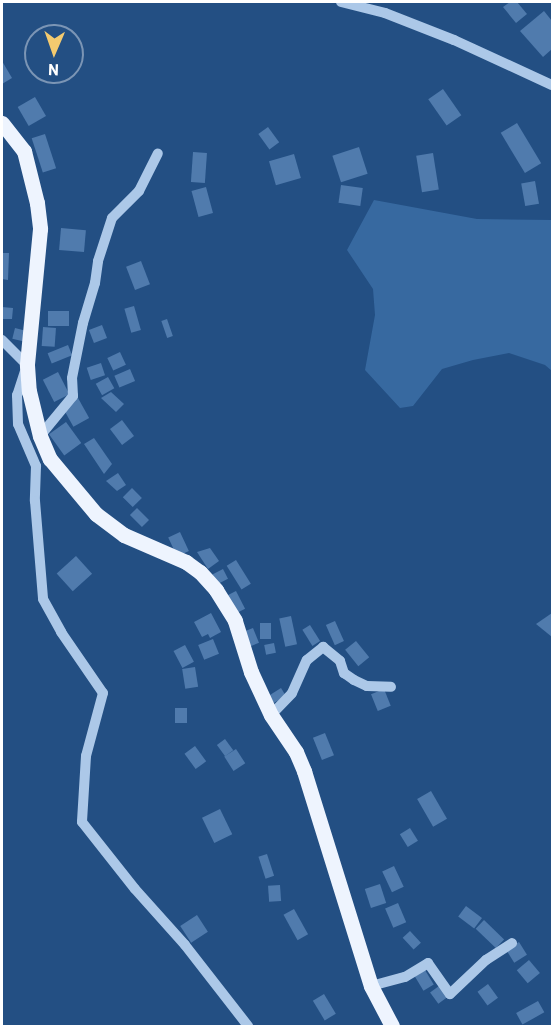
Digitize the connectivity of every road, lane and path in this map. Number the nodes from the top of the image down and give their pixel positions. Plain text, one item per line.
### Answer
1 (341, 2) edge
2 (552, 85) edge
3 (2, 123) edge
4 (158, 153) dead end
5 (2, 340) edge
6 (27, 365) junction
7 (40, 436) junction
8 (391, 687) dead end
9 (271, 715) junction
10 (512, 943) dead end
11 (371, 986) junction
12 (248, 1026) edge
13 (392, 1026) edge

1 - 2 street
3 - 6 main road
4 - 7 street
5 - 6 street
6 - 7 main road
6 - 12 street
7 - 9 main road
8 - 9 street
9 - 11 main road
10 - 11 street
11 - 13 main road

